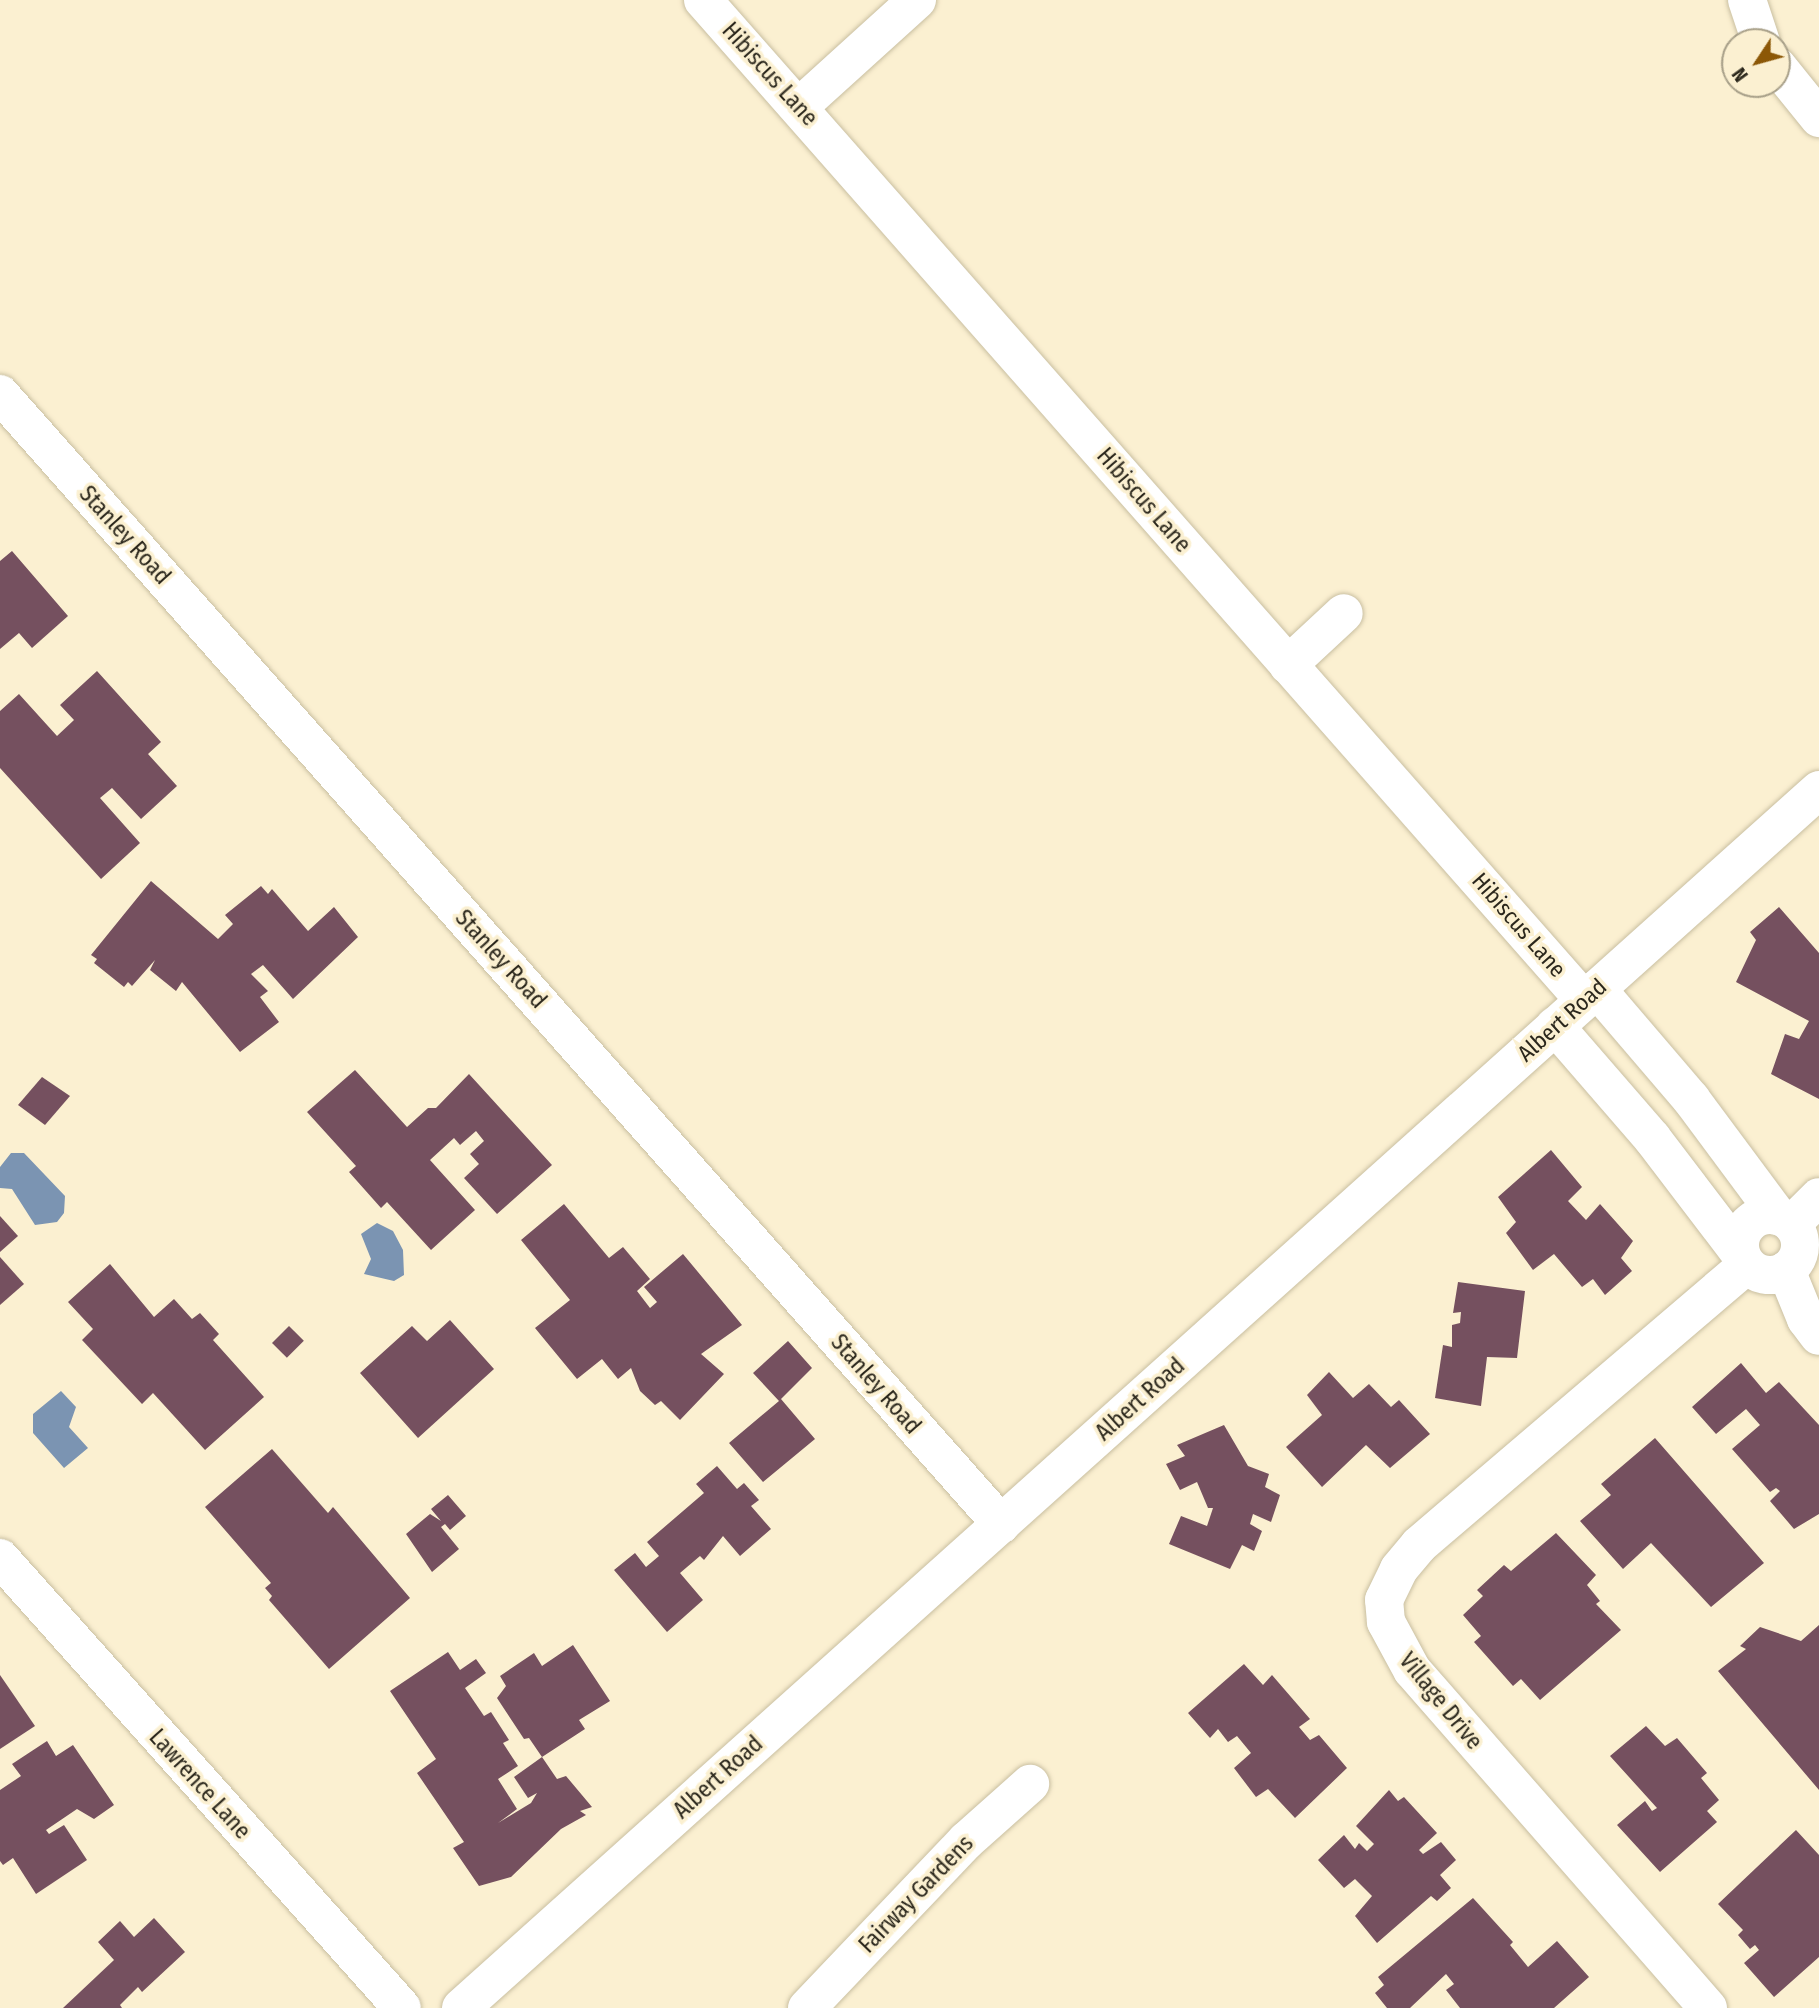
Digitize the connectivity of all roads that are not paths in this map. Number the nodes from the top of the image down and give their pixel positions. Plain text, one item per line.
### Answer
1 (703, 0) edge
2 (917, 0) edge
3 (1747, 0) edge
4 (1756, 28) edge
5 (1791, 83) edge
6 (800, 106) junction
7 (1819, 118) edge
8 (0, 394) edge
9 (1344, 613) dead end
10 (1288, 665) junction
11 (1819, 790) edge
12 (1591, 995) junction
13 (1555, 1026) junction
14 (1819, 1197) edge
15 (1785, 1220) junction
16 (1744, 1260) junction
17 (1786, 1270) junction
18 (1819, 1336) edge
19 (1001, 1524) junction
20 (0, 1558) edge
21 (1030, 1784) dead end
22 (402, 2008) edge
23 (461, 2008) edge
24 (807, 2008) edge
25 (1709, 2008) edge

1 - 6 street, Hibiscus Lane
2 - 6 street
3 - 4 street
5 - 7 street
6 - 10 street, Hibiscus Lane
8 - 19 street, Stanley Road
9 - 10 street
10 - 12 street, Hibiscus Lane
11 - 12 street, Albert Road
12 - 13 street, Albert Road
12 - 15 street, Hibiscus Lane
13 - 16 street
13 - 19 street, Albert Road
14 - 15 street
15 - 16 street
15 - 17 street
16 - 17 street
16 - 25 street, Village Drive
17 - 18 street
19 - 23 street, Albert Road
20 - 22 street, Lawrence Lane
21 - 24 street, Fairway Gardens

